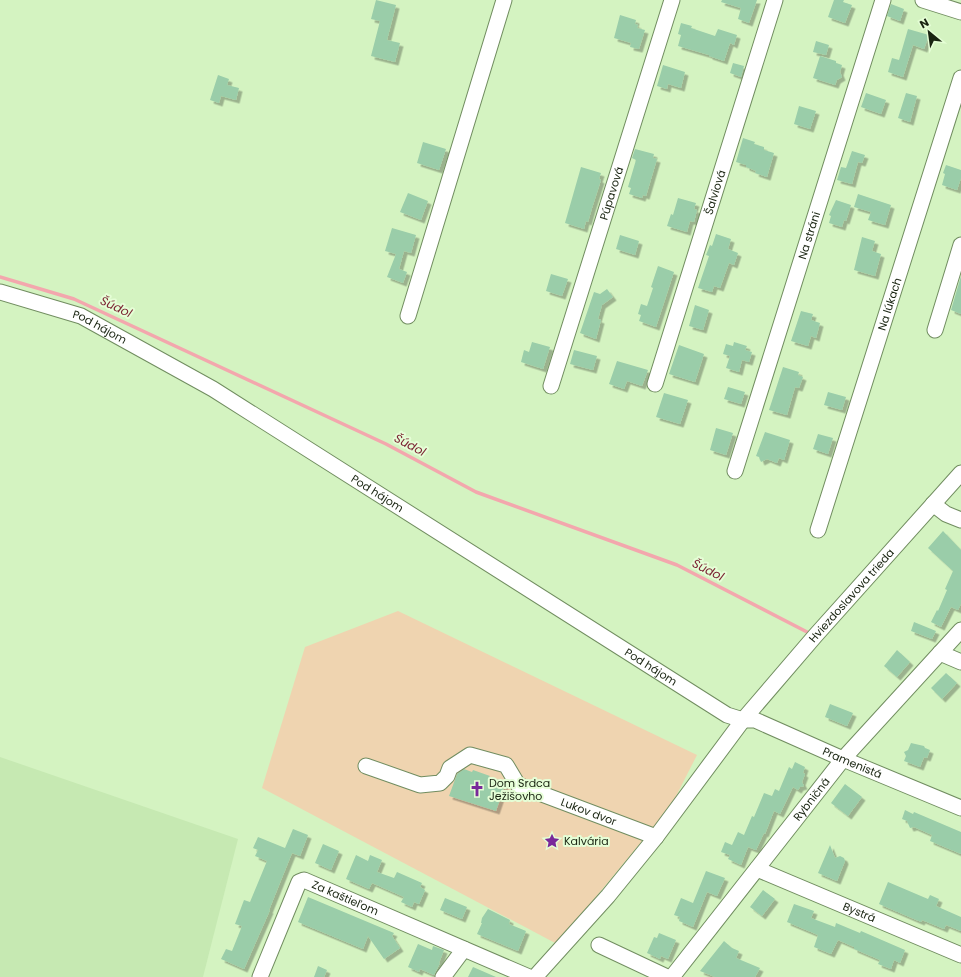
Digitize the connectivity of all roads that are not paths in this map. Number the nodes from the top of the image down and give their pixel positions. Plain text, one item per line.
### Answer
1 (504, 0) edge
2 (672, 0) edge
3 (775, 0) edge
4 (883, 0) edge
5 (923, 0) edge
6 (961, 12) edge
7 (961, 78) edge
8 (961, 245) edge
9 (0, 292) edge
10 (408, 316) dead end
11 (935, 330) dead end
12 (655, 384) dead end
13 (552, 386) dead end
14 (735, 472) dead end
15 (961, 472) edge
16 (933, 504) junction
17 (961, 520) edge
18 (818, 530) dead end
19 (961, 630) edge
20 (940, 653) junction
21 (961, 662) edge
22 (743, 720) junction
23 (842, 759) junction
24 (366, 766) dead end
25 (961, 808) edge
26 (656, 837) junction
27 (757, 869) junction
28 (599, 945) dead end
29 (464, 949) junction
30 (961, 955) edge
31 (260, 977) edge
32 (443, 977) edge
33 (529, 977) edge
34 (535, 977) edge
35 (667, 977) edge
36 (672, 977) edge

1 - 10 street
2 - 13 street, Púpavová
3 - 12 street, Šalviová
4 - 14 street, Na stráni
5 - 6 street
7 - 18 street, Na lúkach
8 - 11 street
9 - 22 street, Pod hájom
15 - 16 street, Hviezdoslavova trieda
16 - 17 street
16 - 22 street, Hviezdoslavova trieda
19 - 20 street, Rybničná
20 - 21 street
20 - 23 street, Rybničná
22 - 23 street, Pramenistá
22 - 26 street, Hviezdoslavova trieda
23 - 25 street, Pramenistá
23 - 27 street, Rybničná
24 - 26 street, Lukov dvor
26 - 34 street
27 - 30 street, Bystrá
27 - 36 street, Rybničná
28 - 35 street
29 - 31 street, Za kaštieľom
29 - 32 street
29 - 33 street, Za kaštieľom

